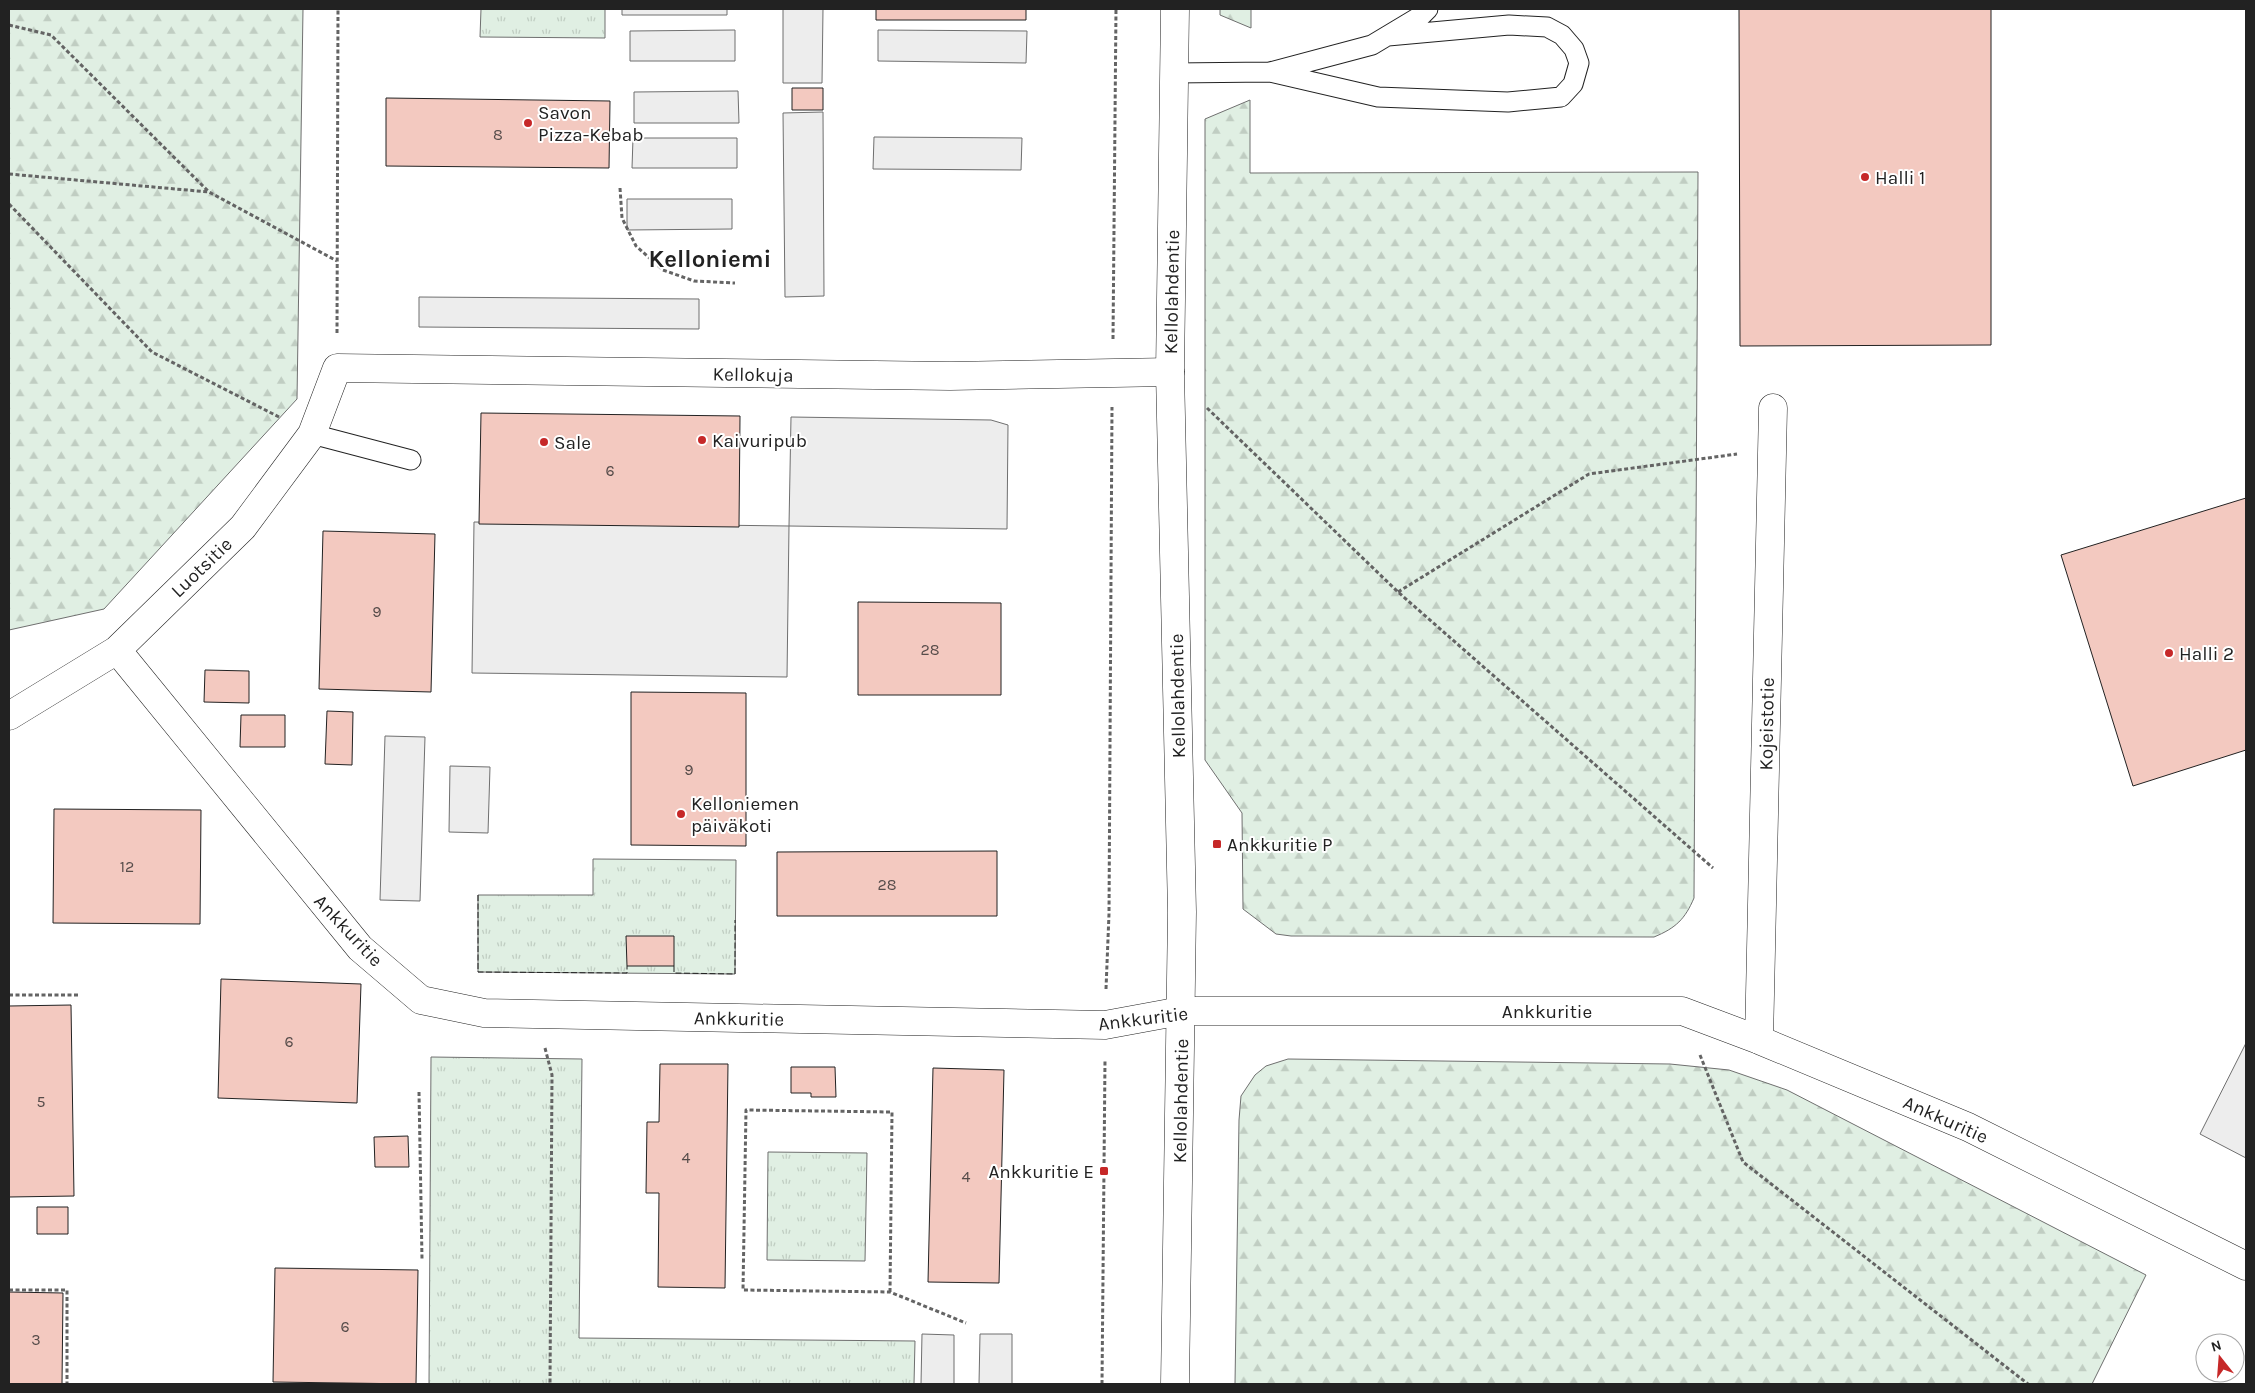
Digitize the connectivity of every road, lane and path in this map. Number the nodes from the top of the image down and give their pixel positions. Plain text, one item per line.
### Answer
1 (338, 9) edge
2 (1116, 9) edge
3 (1175, 9) edge
4 (1428, 9) edge
5 (9, 25) edge
6 (1388, 36) junction
7 (1270, 72) junction
8 (1173, 73) junction
9 (9, 174) edge
10 (620, 188) dead end
11 (209, 192) junction
12 (9, 204) edge
13 (338, 261) junction
14 (735, 283) dead end
15 (337, 368) junction
16 (1170, 372) junction
17 (1112, 373) junction
18 (1773, 408) dead end
19 (312, 434) junction
20 (1772, 449) junction
21 (411, 460) dead end
22 (1398, 592) junction
23 (117, 650) junction
24 (9, 716) edge
25 (1713, 868) dead end
26 (9, 995) edge
27 (80, 995) dead end
28 (1181, 1011) junction
29 (1682, 1011) junction
30 (537, 1014) junction
31 (1105, 1025) junction
32 (1760, 1040) junction
33 (419, 1092) dead end
34 (422, 1259) dead end
35 (2246, 1266) edge
36 (9, 1290) edge
37 (890, 1292) junction
38 (966, 1323) dead end
39 (67, 1384) edge
40 (550, 1384) edge
41 (1102, 1384) edge
42 (1175, 1384) edge
43 (2028, 1384) edge

1 - 13 path
2 - 17 path
3 - 8 street, Kellolahdentie
4 - 6 lane
5 - 11 path
6 - 7 lane
6 - 7 lane
7 - 8 lane
8 - 16 street, Kellolahdentie
9 - 11 path
10 - 14 path
11 - 13 path
12 - 19 path
13 - 15 path
15 - 17 street, Kellokuja
15 - 19 street, Luotsitie
16 - 17 street, Kellokuja
16 - 22 path
16 - 28 street, Kellolahdentie
17 - 31 path
18 - 20 street, Kojeistotie
19 - 21 lane
19 - 23 street, Luotsitie
20 - 22 path
20 - 32 street, Kojeistotie
22 - 25 path
23 - 24 street, Luotsitie
23 - 30 street, Ankkuritie
26 - 27 path
28 - 29 street, Ankkuritie
28 - 31 street, Ankkuritie
28 - 42 street, Kellolahdentie
29 - 32 street, Ankkuritie
29 - 43 path
30 - 31 street, Ankkuritie
30 - 40 path
31 - 41 path
32 - 35 street, Ankkuritie
33 - 34 path
36 - 39 path
37 - 37 path
37 - 38 path

